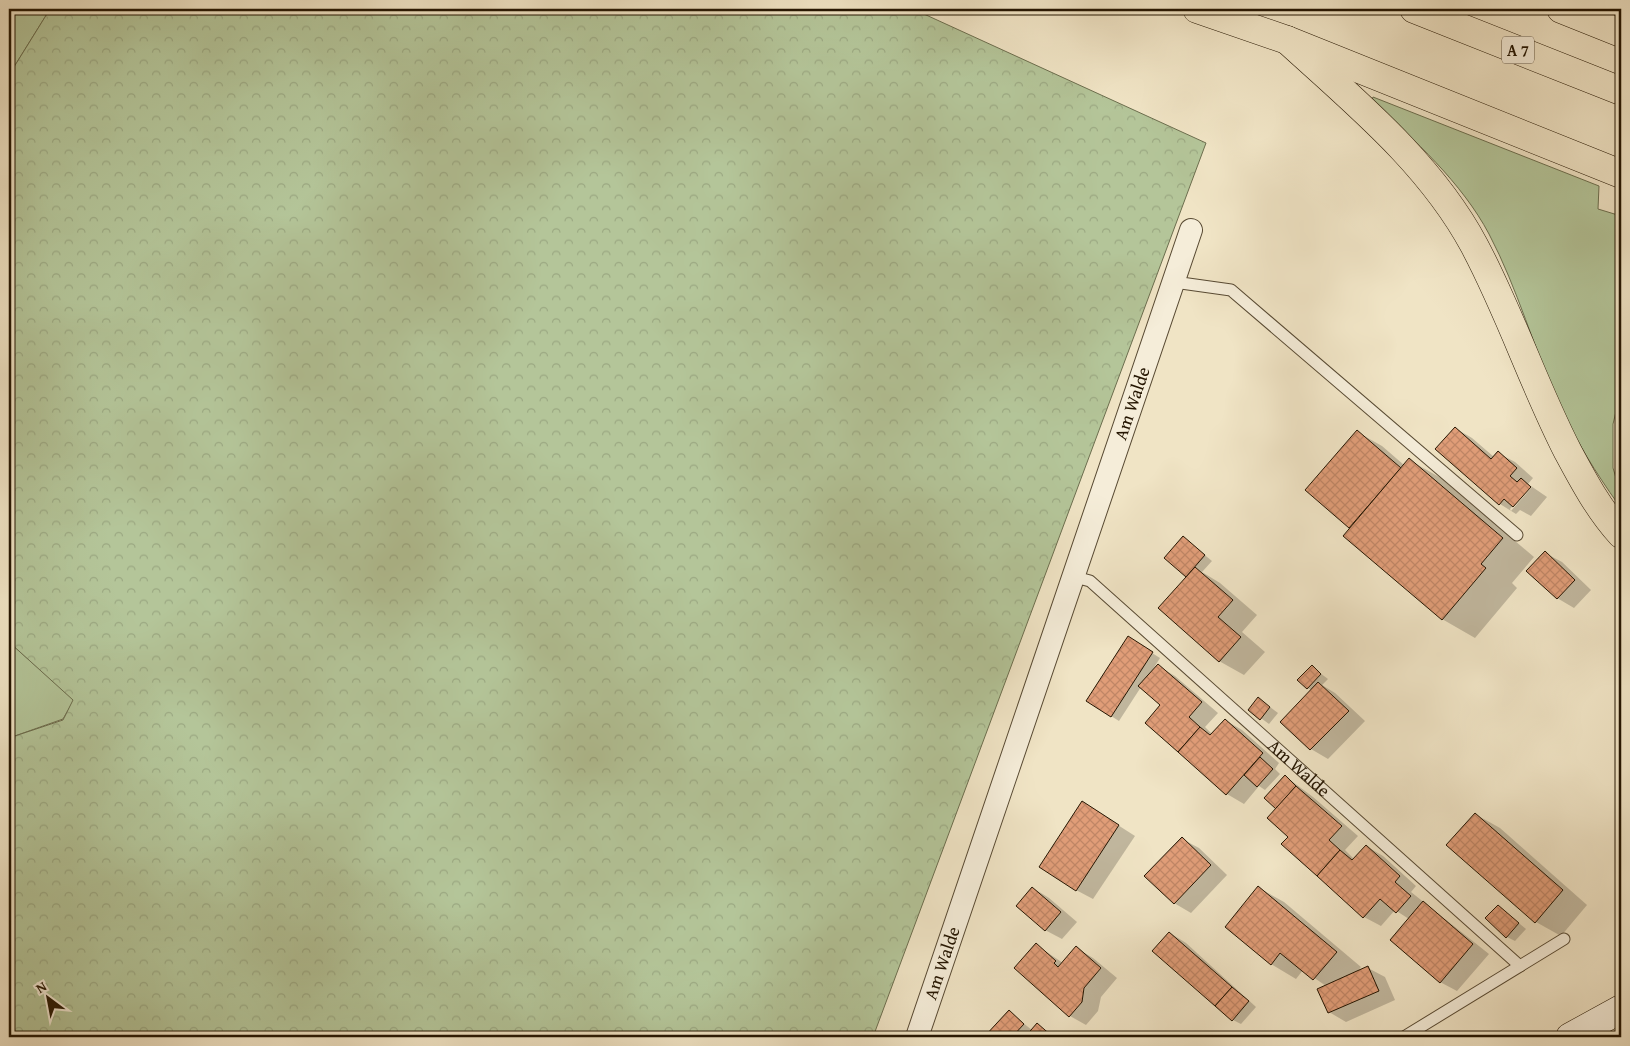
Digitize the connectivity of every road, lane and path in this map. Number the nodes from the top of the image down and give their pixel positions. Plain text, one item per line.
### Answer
1 (1197, 9) edge
2 (1414, 9) edge
3 (1561, 9) edge
4 (1621, 33) edge
5 (1287, 40) junction
6 (1621, 91) edge
7 (1621, 174) edge
8 (1191, 230) dead end
9 (1174, 282) junction
10 (1621, 534) edge
11 (1517, 536) dead end
12 (1075, 577) junction
13 (1564, 939) dead end
14 (1520, 966) junction
15 (1621, 1009) edge
16 (917, 1037) edge
17 (1404, 1037) edge
18 (1570, 1037) edge

1 - 5 highway
2 - 6 highway, A 7
3 - 4 highway
5 - 7 highway
5 - 10 highway
8 - 9 street, Am Walde
9 - 11 lane
9 - 12 street, Am Walde
12 - 14 lane, Am Walde
12 - 16 street, Am Walde
13 - 14 lane
14 - 17 lane
15 - 18 main road

